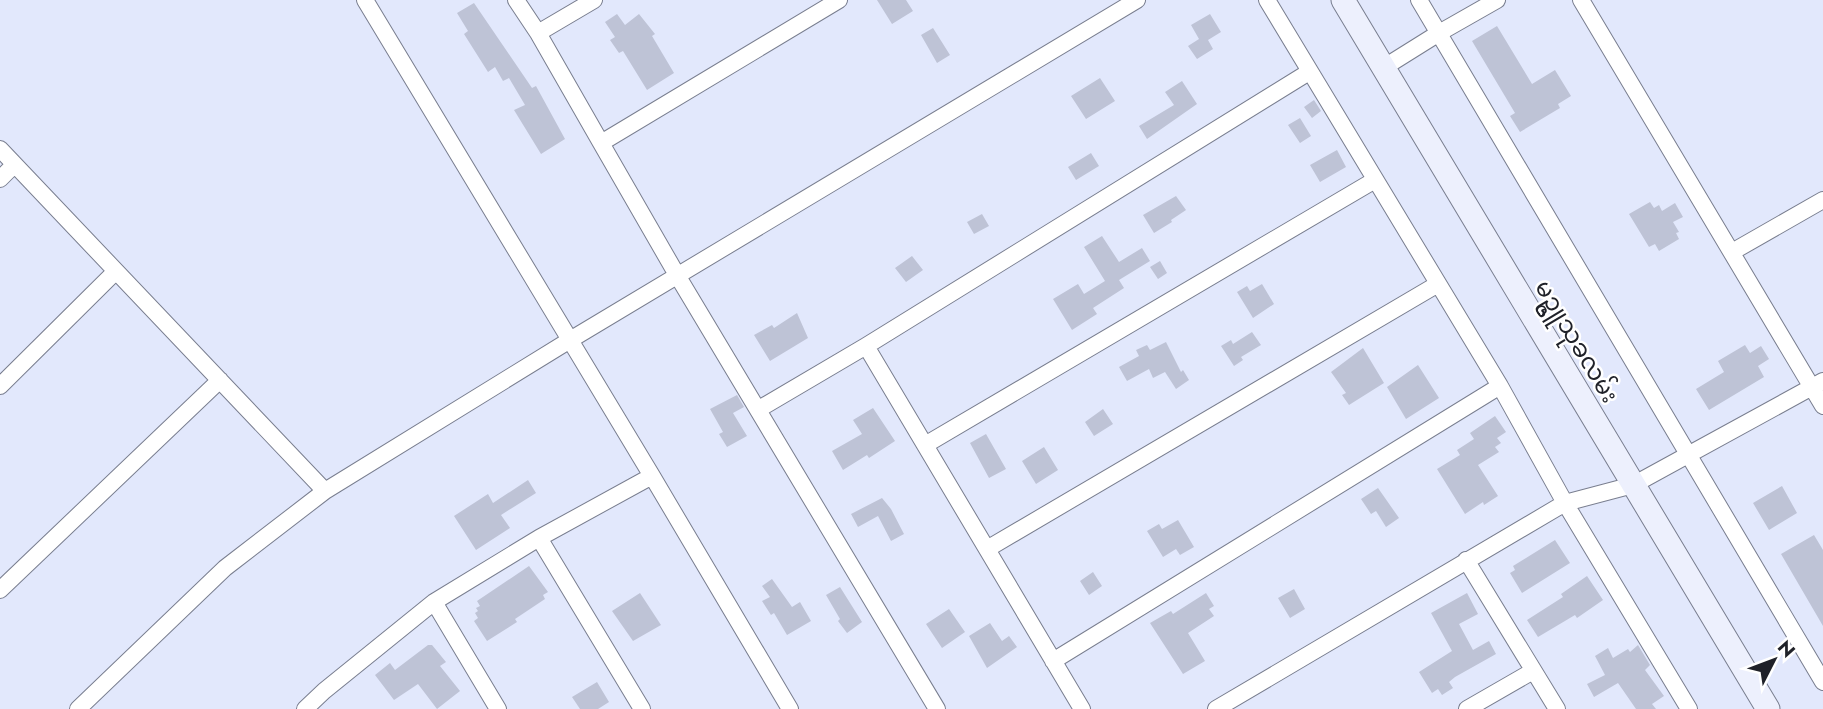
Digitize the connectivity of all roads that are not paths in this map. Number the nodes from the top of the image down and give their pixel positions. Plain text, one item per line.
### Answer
1 (365, 0) edge
2 (516, 0) edge
3 (594, 0) edge
4 (839, 0) edge
5 (1137, 0) edge
6 (1267, 0) edge
7 (1343, 0) edge
8 (1419, 0) edge
9 (1497, 0) edge
10 (1581, 0) edge
11 (538, 33) junction
12 (1438, 33) junction
13 (1383, 68) junction
14 (1310, 72) junction
15 (601, 143) junction
16 (0, 149) edge
17 (14, 165) junction
18 (0, 179) edge
19 (1375, 180) junction
20 (1823, 200) edge
21 (1732, 252) junction
22 (115, 272) junction
23 (677, 275) junction
24 (1437, 284) junction
25 (570, 340) junction
26 (866, 346) junction
27 (220, 380) junction
28 (1818, 384) edge
29 (0, 386) edge
30 (1500, 386) junction
31 (1823, 406) edge
32 (759, 409) junction
33 (925, 445) junction
34 (1687, 455) junction
35 (652, 476) junction
36 (1633, 485) junction
37 (326, 491) junction
38 (1564, 503) junction
39 (539, 538) junction
40 (987, 549) junction
41 (1466, 560) junction
42 (0, 590) edge
43 (434, 601) junction
44 (1053, 661) junction
45 (1533, 671) junction
46 (1823, 682) edge
47 (492, 707) edge
48 (78, 709) edge
49 (305, 709) edge
50 (642, 709) edge
51 (790, 709) edge
52 (937, 709) edge
53 (1082, 709) edge
54 (1216, 709) edge
55 (1467, 709) edge
56 (1557, 709) edge
57 (1689, 709) edge
58 (1768, 709) edge

1 - 25 street
2 - 11 street
3 - 11 street
4 - 15 street
5 - 23 street
6 - 14 street
7 - 13 street, မဥ္ဇူသုခလမ်း
8 - 12 street
9 - 12 street
10 - 21 street
11 - 15 street
12 - 13 street
12 - 34 street
13 - 36 street, မဥ္ဇူသုခလမ်း
14 - 19 street
14 - 26 street
15 - 23 street
16 - 17 street
17 - 18 street
17 - 22 street
19 - 24 street
19 - 33 street
20 - 21 street
21 - 28 street
22 - 27 street
22 - 29 street
23 - 25 street
23 - 32 street
24 - 30 street
24 - 40 street
25 - 35 street
25 - 37 street
26 - 32 street
26 - 33 street
27 - 37 street
27 - 42 street
28 - 31 street
28 - 34 street
30 - 38 street
30 - 44 street
32 - 52 street
33 - 40 street
34 - 36 street
34 - 46 street
35 - 39 street
35 - 51 street
36 - 38 street
36 - 58 street, မဥ္ဇူသုခလမ်း
37 - 48 street
38 - 41 street
38 - 57 street
39 - 43 street
39 - 50 street
40 - 44 street
41 - 45 street
41 - 54 street
43 - 47 street
43 - 49 street
44 - 53 street
45 - 55 street
45 - 56 street

